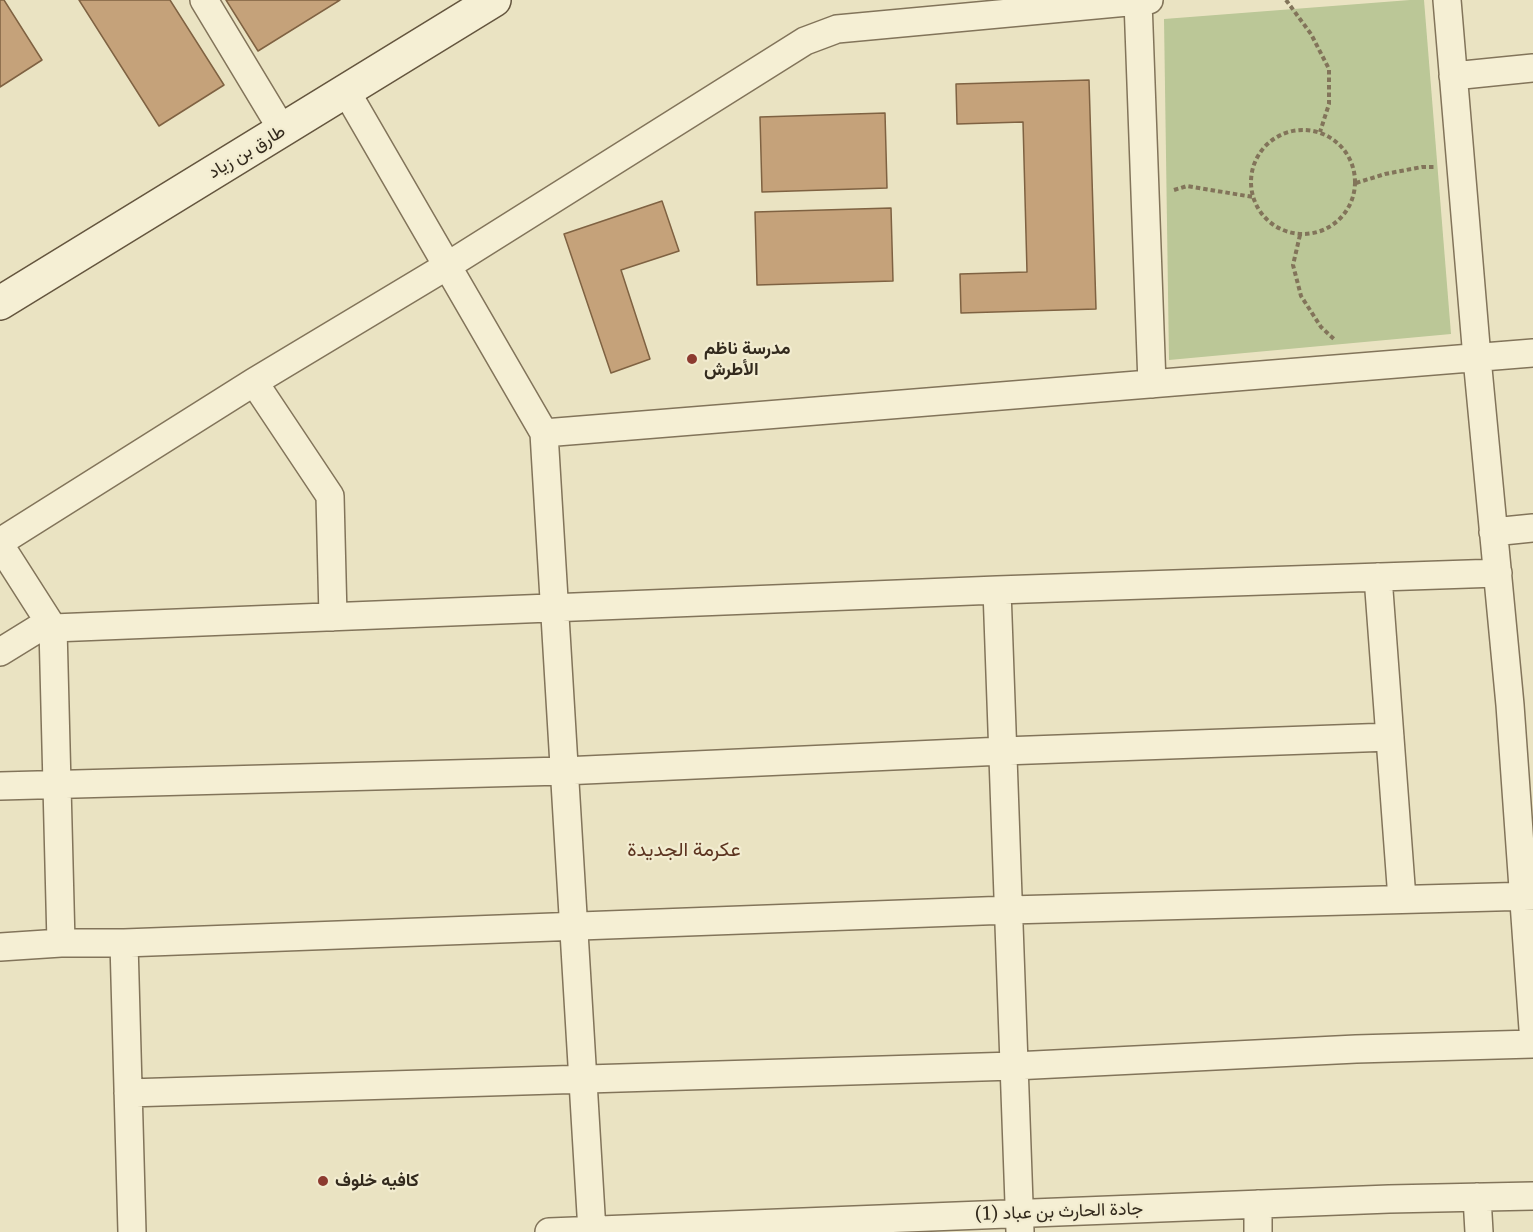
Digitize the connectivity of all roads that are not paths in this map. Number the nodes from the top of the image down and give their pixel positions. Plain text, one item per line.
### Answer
1 (204, 0) edge
2 (494, 0) edge
3 (1447, 0) edge
4 (1144, 1) edge
5 (993, 7) edge
6 (1533, 68) edge
7 (1453, 75) junction
8 (346, 91) junction
9 (283, 130) junction
10 (447, 266) junction
11 (0, 303) edge
12 (1533, 353) edge
13 (1477, 358) junction
14 (254, 382) junction
15 (1152, 384) junction
16 (544, 433) junction
17 (1533, 528) edge
18 (1493, 532) junction
19 (0, 544) edge
20 (1498, 573) junction
21 (1378, 577) junction
22 (997, 590) junction
23 (554, 608) junction
24 (333, 617) junction
25 (53, 628) junction
26 (0, 652) edge
27 (1522, 704) edge
28 (1390, 737) junction
29 (1003, 751) junction
30 (563, 771) junction
31 (57, 785) junction
32 (0, 786) edge
33 (1529, 896) edge
34 (1402, 899) junction
35 (1009, 910) junction
36 (573, 926) junction
37 (61, 943) junction
38 (124, 943) junction
39 (0, 947) edge
40 (1533, 1029) edge
41 (1533, 1044) edge
42 (1014, 1066) junction
43 (582, 1079) junction
44 (128, 1092) junction
45 (1533, 1196) edge
46 (1477, 1197) junction
47 (1258, 1204) junction
48 (1020, 1223) edge
49 (794, 1227) edge
50 (591, 1231) edge
51 (132, 1232) edge
52 (549, 1232) edge
53 (1258, 1232) edge
54 (1479, 1232) edge

1 - 9 street
2 - 8 main road, طارق بن زياد
3 - 7 street
4 - 5 street
4 - 15 street
5 - 10 street
6 - 7 street
7 - 13 street
8 - 9 main road, طارق بن زياد
8 - 10 street
9 - 11 main road, طارق بن زياد
10 - 14 street
10 - 16 street
12 - 13 street
13 - 15 street
13 - 18 street
14 - 19 street
14 - 24 street
15 - 16 street
16 - 23 street
17 - 18 street
18 - 20 street
19 - 25 street
20 - 21 street
20 - 27 street
21 - 22 street
21 - 28 street
22 - 23 street
22 - 29 street
23 - 24 street
23 - 30 street
24 - 25 street
25 - 26 street
25 - 31 street
27 - 33 street
28 - 29 street
28 - 34 street
29 - 30 street
29 - 35 street
30 - 31 street
30 - 36 street
31 - 32 street
31 - 37 street
33 - 34 street
33 - 40 street
34 - 35 street
35 - 36 street
35 - 42 street
36 - 38 street
36 - 43 street
37 - 38 street
37 - 39 street
38 - 44 street
41 - 42 street
42 - 43 street
42 - 48 street
43 - 44 street
43 - 50 street
44 - 51 street
45 - 46 street, جادة الحارث بن عباد (1)
46 - 47 street, جادة الحارث بن عباد (1)
46 - 54 street
47 - 48 street, جادة الحارث بن عباد (1)
47 - 53 street
48 - 49 street, جادة الحارث بن عباد (1)
49 - 50 street, جادة الحارث بن عباد (1)
50 - 52 street, جادة الحارث بن عباد (1)

